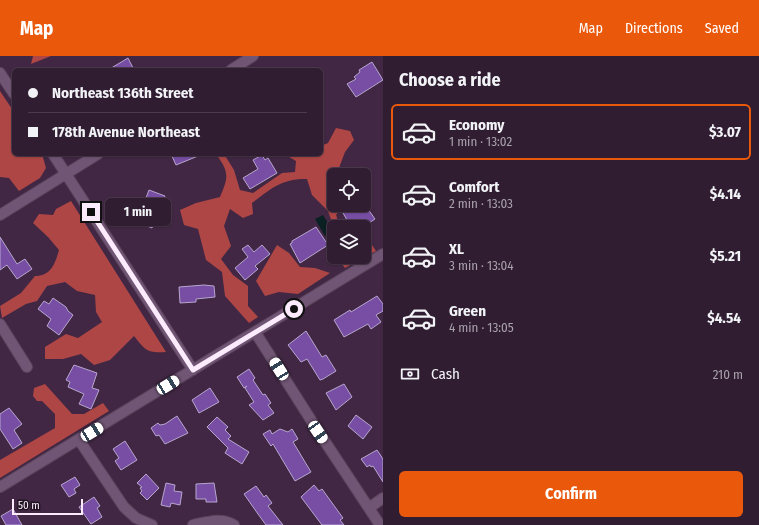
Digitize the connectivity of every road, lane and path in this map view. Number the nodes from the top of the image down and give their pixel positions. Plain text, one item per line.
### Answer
1 (253, 56) edge
2 (234, 68) edge
3 (0, 73) edge
4 (12, 91) edge
5 (54, 156) edge
6 (95, 156) edge
7 (66, 174) junction
8 (0, 215) edge
9 (383, 254) edge
10 (0, 324) edge
11 (256, 332) junction
12 (27, 367) dead end
13 (193, 370) junction
14 (79, 440) junction
15 (0, 487) edge
16 (383, 498) edge
17 (369, 508) junction
18 (152, 525) edge
19 (193, 525) edge
20 (234, 525) edge
21 (380, 525) edge

1 - 2 street
3 - 4 street
5 - 7 street
6 - 7 street
7 - 8 street
7 - 13 street
9 - 11 street
10 - 12 street
11 - 13 street
11 - 17 street
13 - 14 street
14 - 15 street
14 - 18 street
16 - 17 street
17 - 21 street
19 - 20 street

